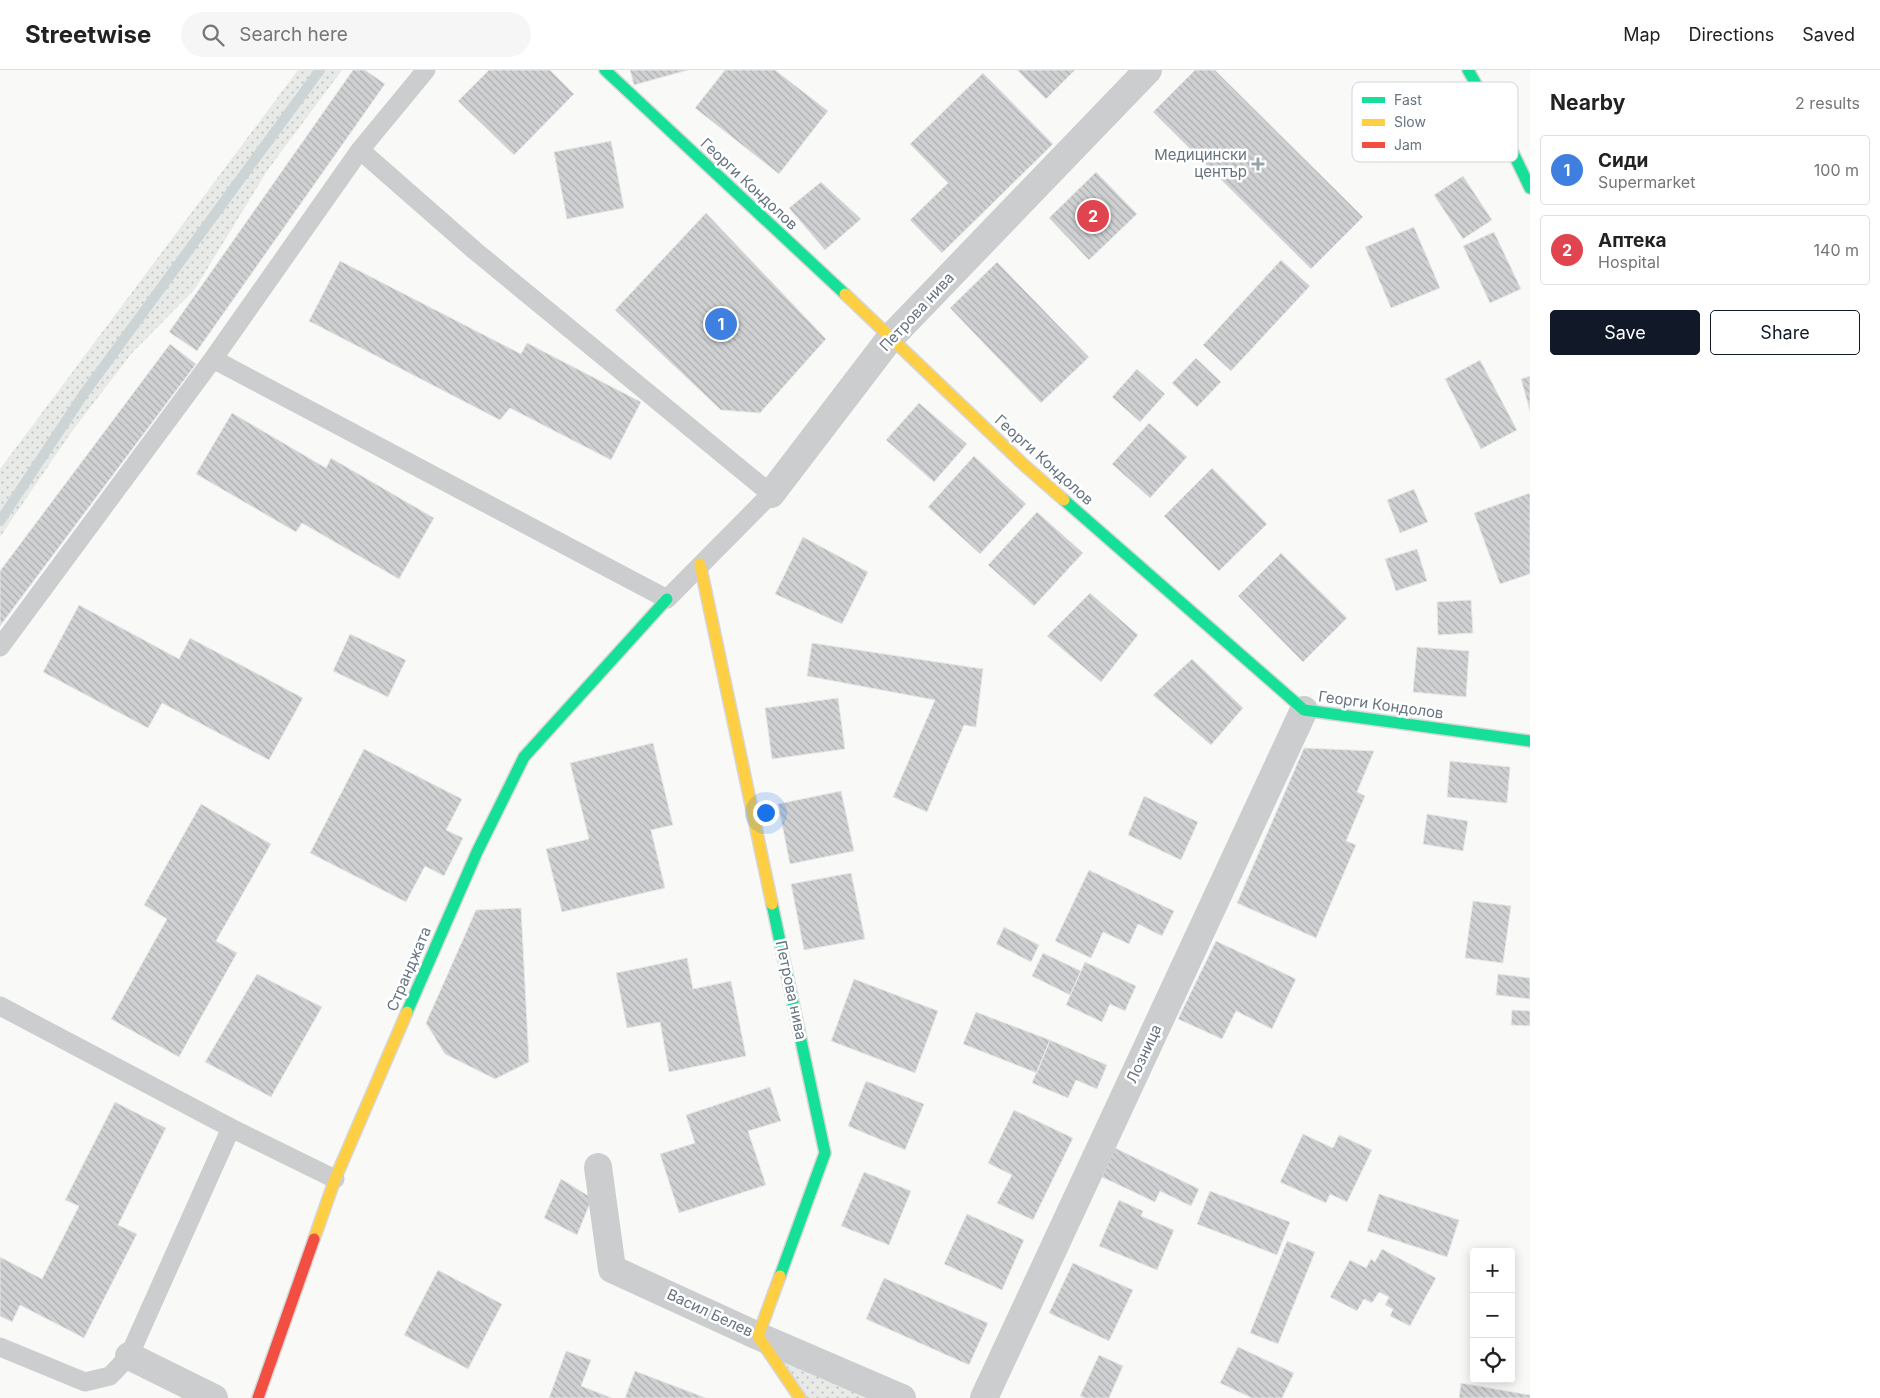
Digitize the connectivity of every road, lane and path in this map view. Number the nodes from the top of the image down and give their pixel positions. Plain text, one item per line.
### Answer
1 (426, 70) edge
2 (605, 70) edge
3 (1148, 70) edge
4 (1468, 70) edge
5 (1475, 82) edge
6 (360, 150) junction
7 (1517, 162) edge
8 (1530, 188) edge
9 (891, 337) junction
10 (213, 359) junction
11 (771, 494) junction
12 (700, 564) junction
13 (667, 599) junction
14 (0, 647) edge
15 (1304, 710) junction
16 (1530, 741) edge
17 (0, 1006) edge
18 (231, 1128) junction
19 (598, 1167) dead end
20 (335, 1179) junction
21 (758, 1336) junction
22 (0, 1346) edge
23 (129, 1356) junction
24 (214, 1398) edge
25 (258, 1398) edge
26 (800, 1398) edge
27 (902, 1398) edge
28 (984, 1398) edge

1 - 6 lane
2 - 9 street, Георги Кондолов
3 - 9 street, Петрова нива
4 - 5 street
6 - 10 lane
6 - 11 lane
7 - 8 street
9 - 11 street, Петрова нива
9 - 15 street, Георги Кондолов
10 - 13 lane
10 - 14 lane
11 - 12 lane, Петрова нива
12 - 13 lane, Петрова нива
12 - 21 street, Петрова нива
13 - 20 street, Странджата
15 - 16 street, Георги Кондолов
15 - 28 street, Лозница
17 - 18 lane
18 - 20 lane
18 - 23 lane
19 - 21 street, Васил Белев
20 - 25 street, Странджата
21 - 26 street
21 - 27 street, Васил Белев
22 - 23 lane
23 - 24 street

